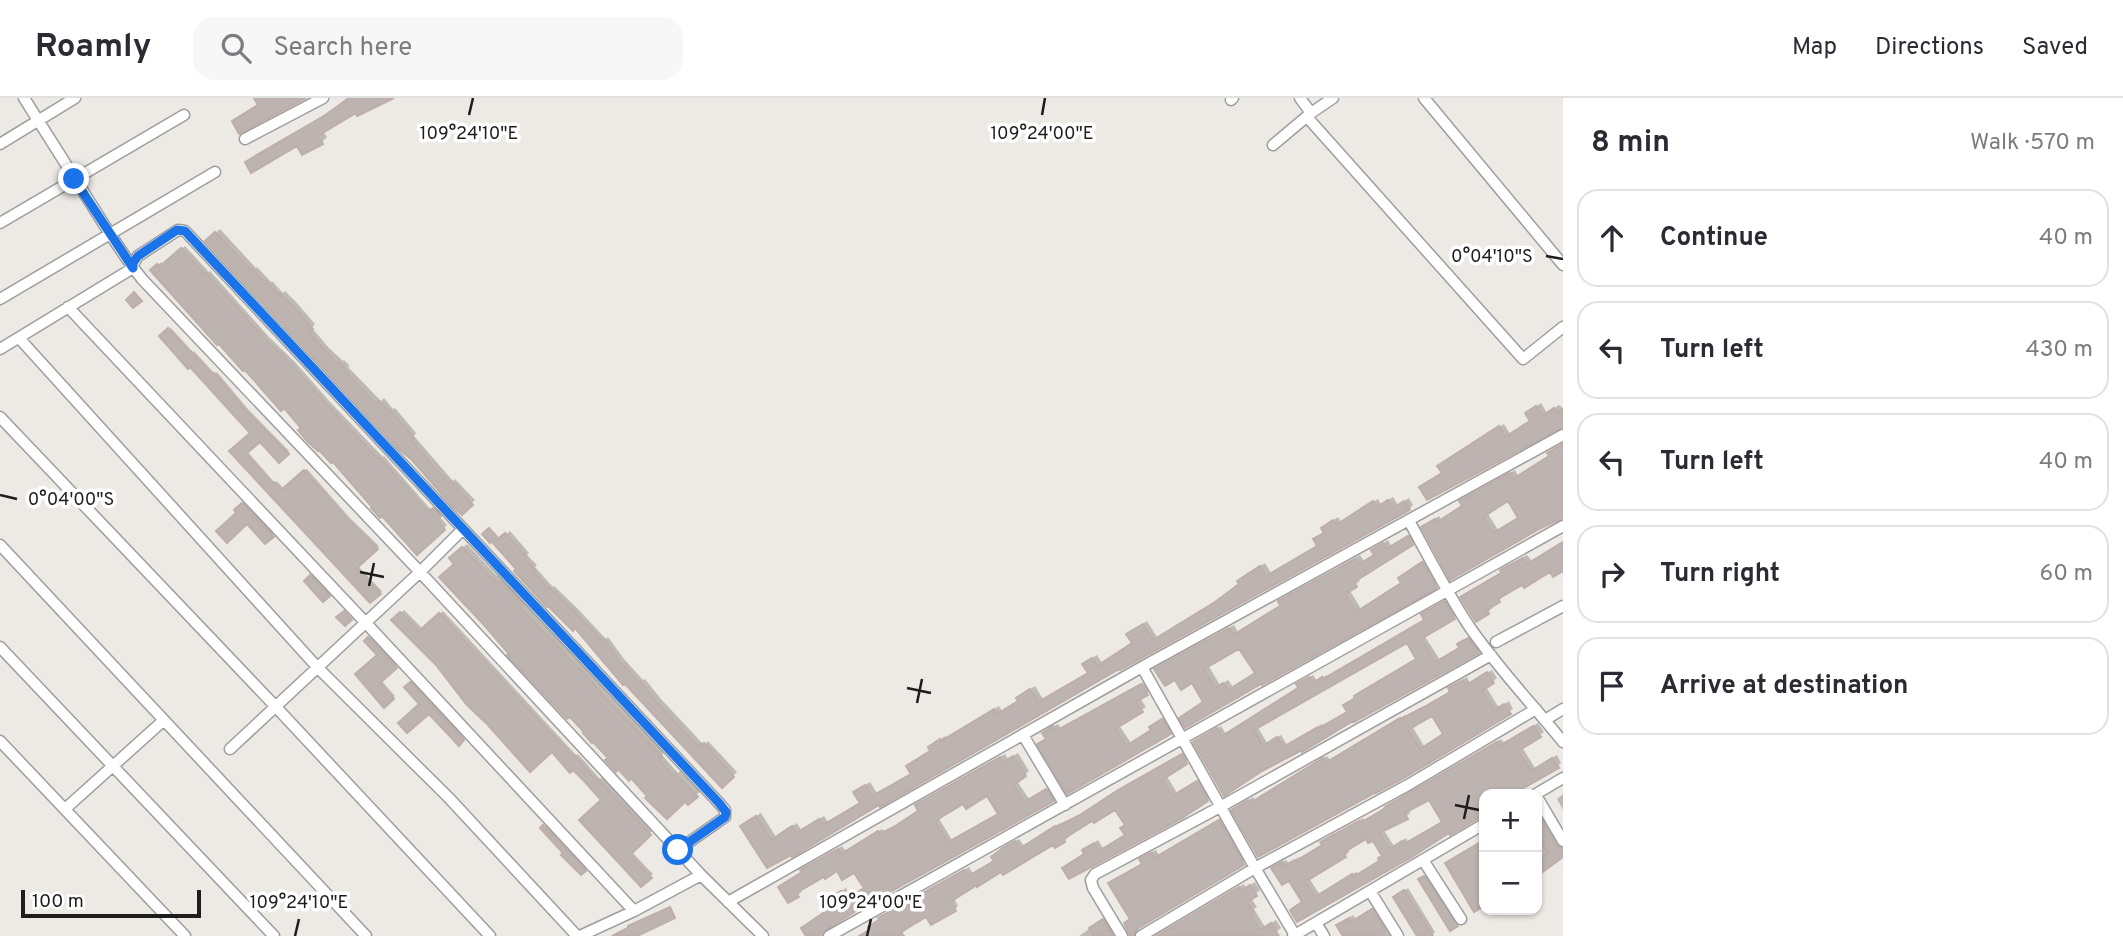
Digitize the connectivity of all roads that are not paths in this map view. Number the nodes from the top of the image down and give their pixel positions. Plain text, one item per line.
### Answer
1 (24, 98) edge
2 (75, 98) edge
3 (323, 98) edge
4 (1300, 98) edge
5 (1333, 98) edge
6 (1424, 98) edge
7 (184, 115) dead end
8 (1309, 115) junction
9 (38, 121) junction
10 (245, 139) dead end
11 (0, 144) edge
12 (1273, 145) dead end
13 (215, 172) dead end
14 (74, 179) junction
15 (0, 223) edge
16 (110, 234) junction
17 (1563, 265) edge
18 (133, 268) junction
19 (0, 299) edge
20 (68, 307) junction
21 (1563, 327) edge
22 (19, 338) junction
23 (0, 349) edge
24 (0, 417) edge
25 (1563, 435) edge
26 (1409, 521) junction
27 (1563, 526) edge
28 (463, 529) junction
29 (0, 545) edge
30 (420, 572) junction
31 (1448, 592) junction
32 (1563, 606) edge
33 (365, 622) junction
34 (1496, 642) dead end
35 (0, 647) edge
36 (1491, 655) junction
37 (1142, 667) junction
38 (318, 668) junction
39 (275, 706) junction
40 (1536, 709) junction
41 (1563, 709) edge
42 (164, 720) junction
43 (1545, 720) junction
44 (1023, 735) junction
45 (1182, 740) junction
46 (0, 741) edge
47 (1563, 742) edge
48 (230, 749) dead end
49 (113, 766) junction
50 (1563, 778) edge
51 (1542, 791) edge
52 (1065, 805) junction
53 (1542, 805) edge
54 (1220, 807) junction
55 (65, 809) junction
56 (1479, 828) edge
57 (1563, 841) edge
58 (678, 850) junction
59 (1423, 860) junction
60 (1255, 868) junction
61 (701, 875) junction
62 (1370, 891) junction
63 (728, 902) junction
64 (634, 911) junction
65 (1461, 919) dead end
66 (1316, 923) junction
67 (1294, 935) edge
68 (185, 936) edge
69 (274, 936) edge
70 (366, 936) edge
71 (490, 936) edge
72 (578, 936) edge
73 (763, 936) edge
74 (829, 936) edge
75 (1122, 936) edge
76 (1141, 936) edge
77 (1324, 936) edge
78 (1398, 936) edge

1 - 9 street
2 - 9 street
3 - 10 street
4 - 8 street
5 - 8 street
6 - 17 street
7 - 14 street
8 - 12 street
8 - 21 street
9 - 11 street
9 - 14 street
13 - 16 street
14 - 15 street
14 - 16 street
16 - 18 street
16 - 19 street
18 - 20 street
18 - 28 street
18 - 30 street
20 - 22 street
20 - 33 street
22 - 23 street
22 - 38 street
24 - 39 street
25 - 26 street
26 - 31 street
26 - 37 street
27 - 31 street
28 - 30 street
28 - 58 street
29 - 42 street
30 - 33 street
30 - 58 street
31 - 36 street
31 - 45 street
32 - 34 street
33 - 38 street
33 - 64 street
35 - 49 street
36 - 40 street
36 - 54 street
37 - 44 street
37 - 45 street
38 - 39 street
38 - 72 street
39 - 48 street
39 - 71 street
40 - 43 street
40 - 60 street
41 - 43 street
42 - 49 street
42 - 70 street
43 - 47 street
44 - 52 street
44 - 63 street
45 - 52 street
45 - 54 street
46 - 55 street
49 - 55 street
49 - 69 street
50 - 51 street
52 - 74 street
53 - 57 street
54 - 60 street
54 - 75 street
55 - 68 street
56 - 59 street
58 - 61 street
59 - 62 street
59 - 65 street
60 - 67 street
60 - 76 street
61 - 63 street
61 - 64 street
62 - 66 street
62 - 78 street
63 - 73 street
64 - 72 street
66 - 67 street
66 - 77 street

